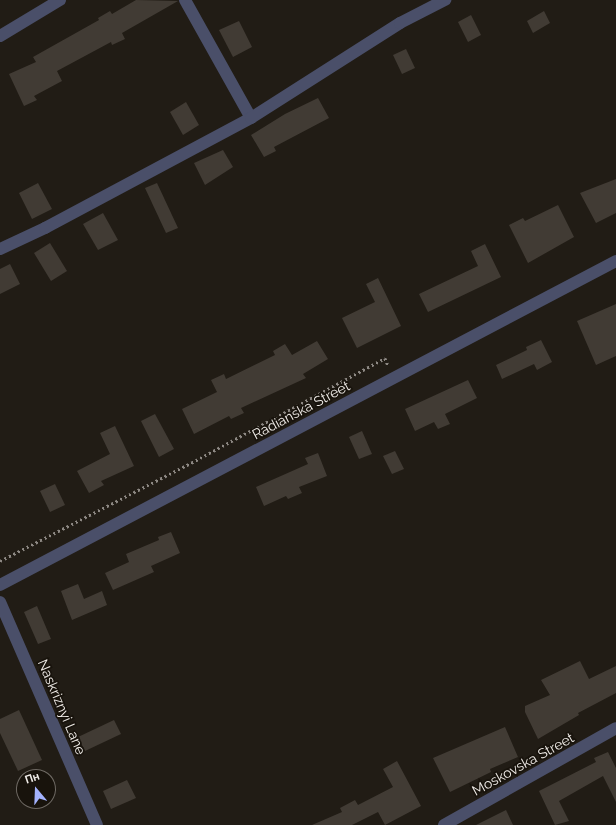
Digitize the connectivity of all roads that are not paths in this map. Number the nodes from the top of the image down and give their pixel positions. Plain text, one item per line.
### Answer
1 (60, 0) edge
2 (185, 0) edge
3 (445, 0) edge
4 (0, 36) edge
5 (251, 118) junction
6 (0, 249) edge
7 (616, 261) edge
8 (0, 585) edge
9 (0, 602) edge
10 (616, 728) edge
11 (97, 825) edge
12 (444, 825) edge

1 - 4 street
2 - 5 street
3 - 5 street
5 - 6 street
7 - 8 street, Radianska Street
9 - 11 street, Naskriznyi Lane
10 - 12 street, Moskovska Street

